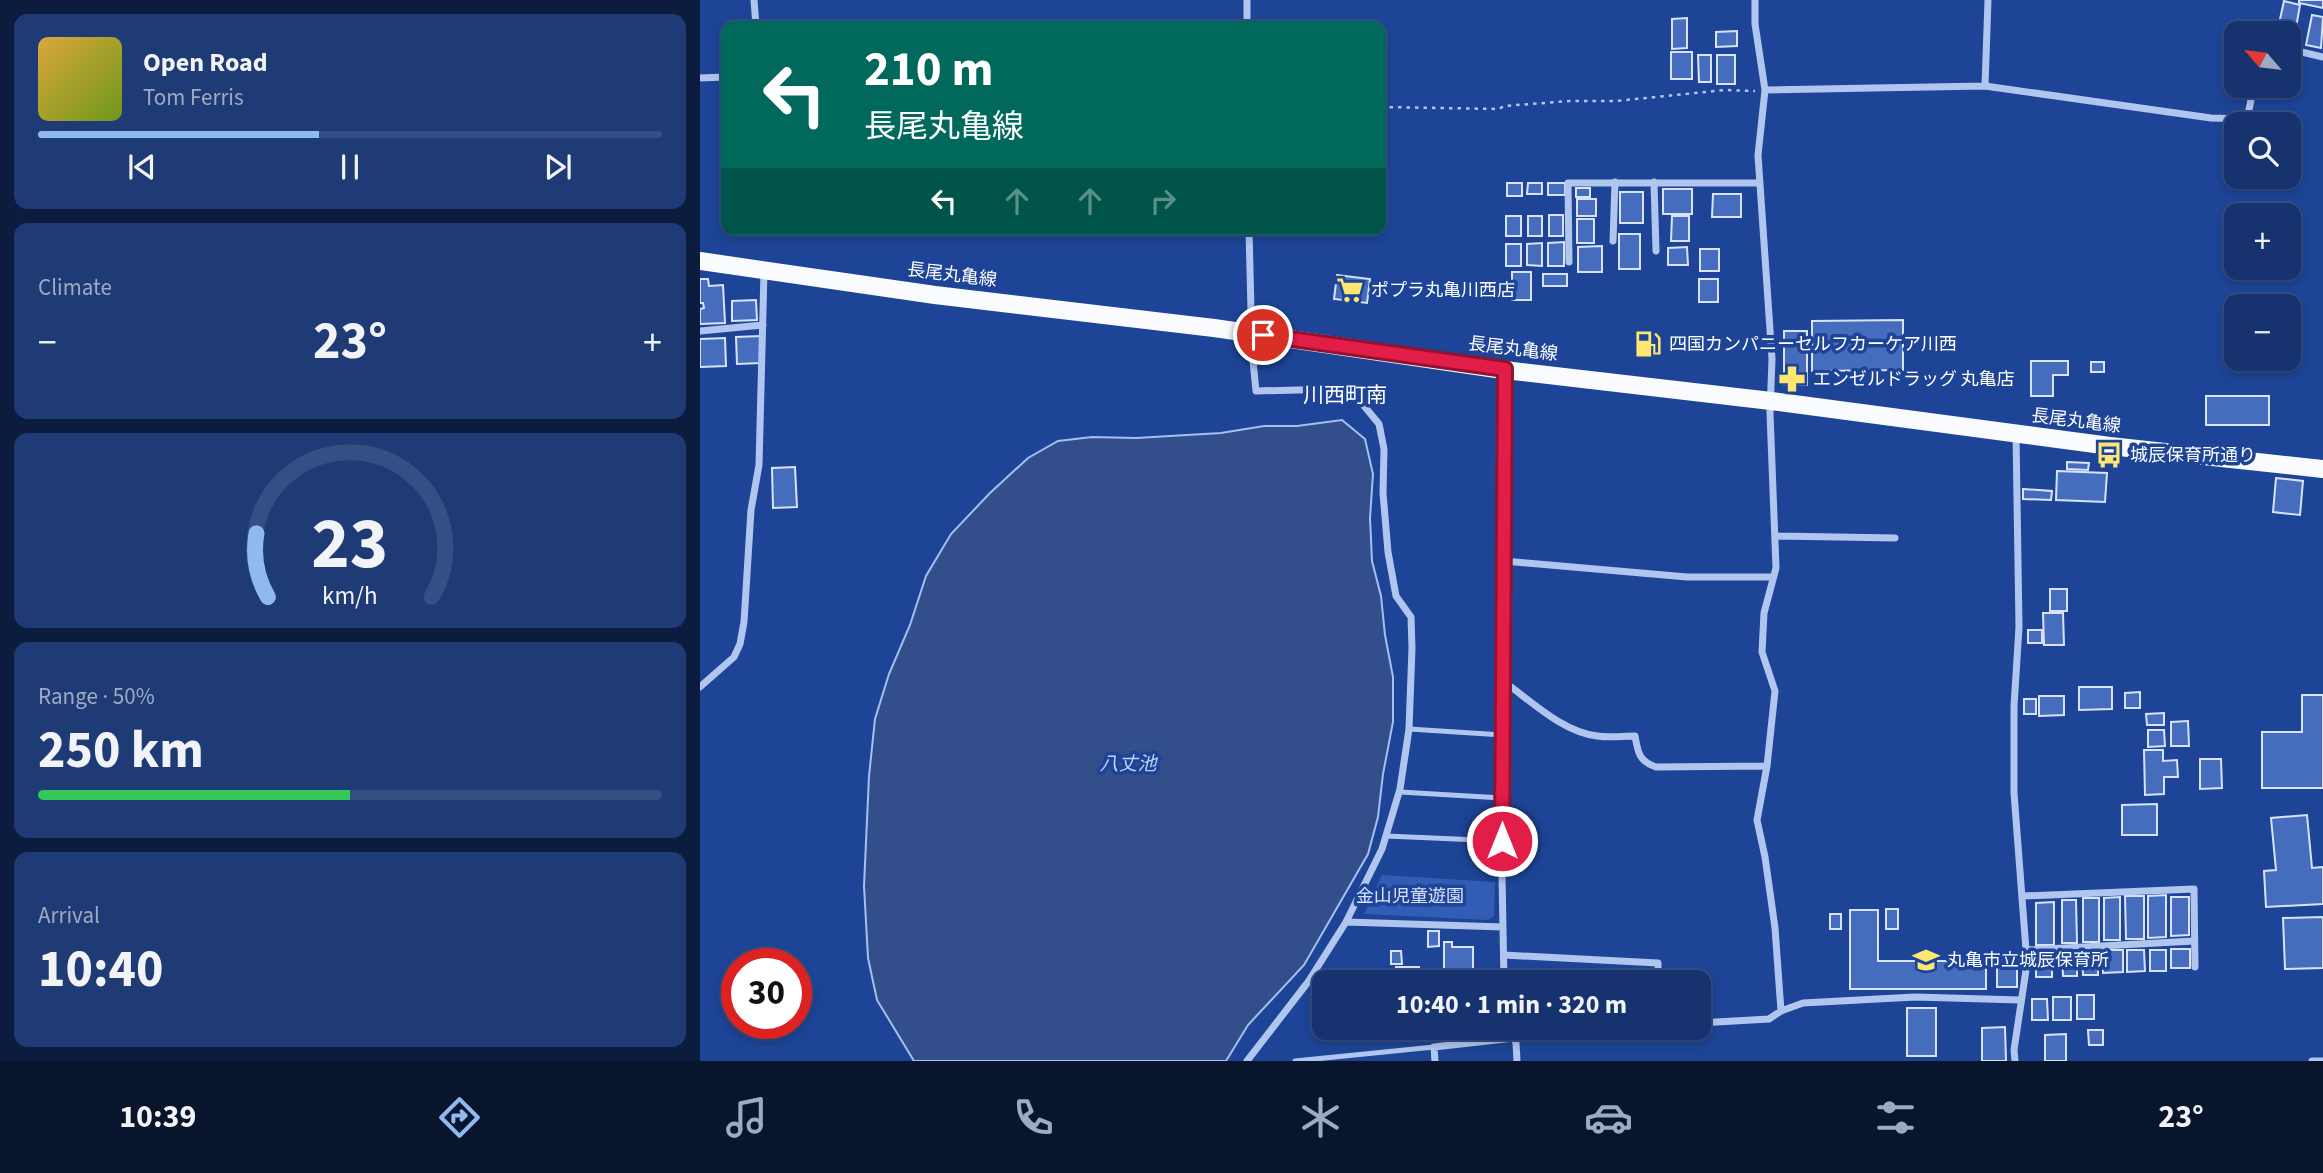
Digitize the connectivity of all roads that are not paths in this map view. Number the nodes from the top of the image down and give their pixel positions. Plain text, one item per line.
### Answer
1 (754, 0) edge
2 (1247, 0) edge
3 (1755, 0) edge
4 (1988, 0) edge
5 (756, 21) edge
6 (1247, 21) edge
7 (2301, 52) edge
8 (2323, 57) edge
9 (721, 77) edge
10 (700, 78) edge
11 (1985, 86) junction
12 (1765, 90) junction
13 (2252, 98) edge
14 (1615, 182) junction
15 (1654, 182) junction
16 (1760, 183) junction
17 (1249, 235) edge
18 (1613, 241) dead end
19 (1656, 251) dead end
20 (700, 261) edge
21 (1569, 262) dead end
22 (764, 270) junction
23 (763, 325) junction
24 (700, 331) edge
25 (1251, 333) junction
26 (1505, 369) junction
27 (1771, 401) junction
28 (2016, 434) junction
29 (2323, 469) edge
30 (1775, 536) junction
31 (1895, 538) dead end
32 (1504, 561) junction
33 (1773, 577) junction
34 (1503, 681) junction
35 (700, 687) edge
36 (1409, 729) junction
37 (1503, 735) junction
38 (1767, 766) junction
39 (1400, 792) junction
40 (1502, 798) junction
41 (1386, 836) junction
42 (1502, 841) junction
43 (2023, 896) junction
44 (1346, 922) junction
45 (1503, 927) junction
46 (2194, 941) junction
47 (2026, 950) junction
48 (1504, 955) junction
49 (2195, 967) dead end
50 (1504, 970) edge
51 (1658, 970) edge
52 (2020, 1000) junction
53 (1781, 1011) junction
54 (1711, 1022) edge
55 (1496, 1040) edge
56 (1514, 1040) edge
57 (1434, 1047) junction
58 (2323, 1060) edge
59 (1247, 1061) edge
60 (1295, 1061) edge
61 (1435, 1061) edge
62 (1517, 1061) edge
63 (2015, 1061) edge
64 (2312, 1061) edge

1 - 5 street
2 - 6 street
3 - 12 street
4 - 11 street
7 - 8 street
9 - 10 street
11 - 12 street
11 - 13 street
12 - 16 street
14 - 15 street
14 - 18 street
14 - 21 street
15 - 16 street
15 - 19 street
16 - 27 street
17 - 25 street
20 - 22 main road, 長尾丸亀線
22 - 23 street
22 - 25 main road, 長尾丸亀線
23 - 24 street
23 - 35 street
25 - 26 main road, 長尾丸亀線
25 - 36 street
26 - 27 main road, 長尾丸亀線
26 - 32 street
27 - 28 main road, 長尾丸亀線
27 - 30 street
28 - 29 main road, 長尾丸亀線
28 - 43 street
30 - 31 street
30 - 33 street
32 - 33 street
32 - 34 street
33 - 38 street
34 - 37 street
34 - 38 street
36 - 37 lane
36 - 39 street
37 - 40 street
38 - 53 street
39 - 40 lane
39 - 41 street
40 - 42 street
41 - 42 lane
41 - 44 street
42 - 45 street
43 - 46 street
43 - 47 street
44 - 45 street
44 - 59 street
45 - 48 street
46 - 47 street
46 - 49 street
47 - 52 street
48 - 50 street
48 - 51 street
52 - 53 street
52 - 63 street
53 - 54 street
55 - 57 street
56 - 62 street
57 - 60 lane
57 - 61 street
58 - 64 street

